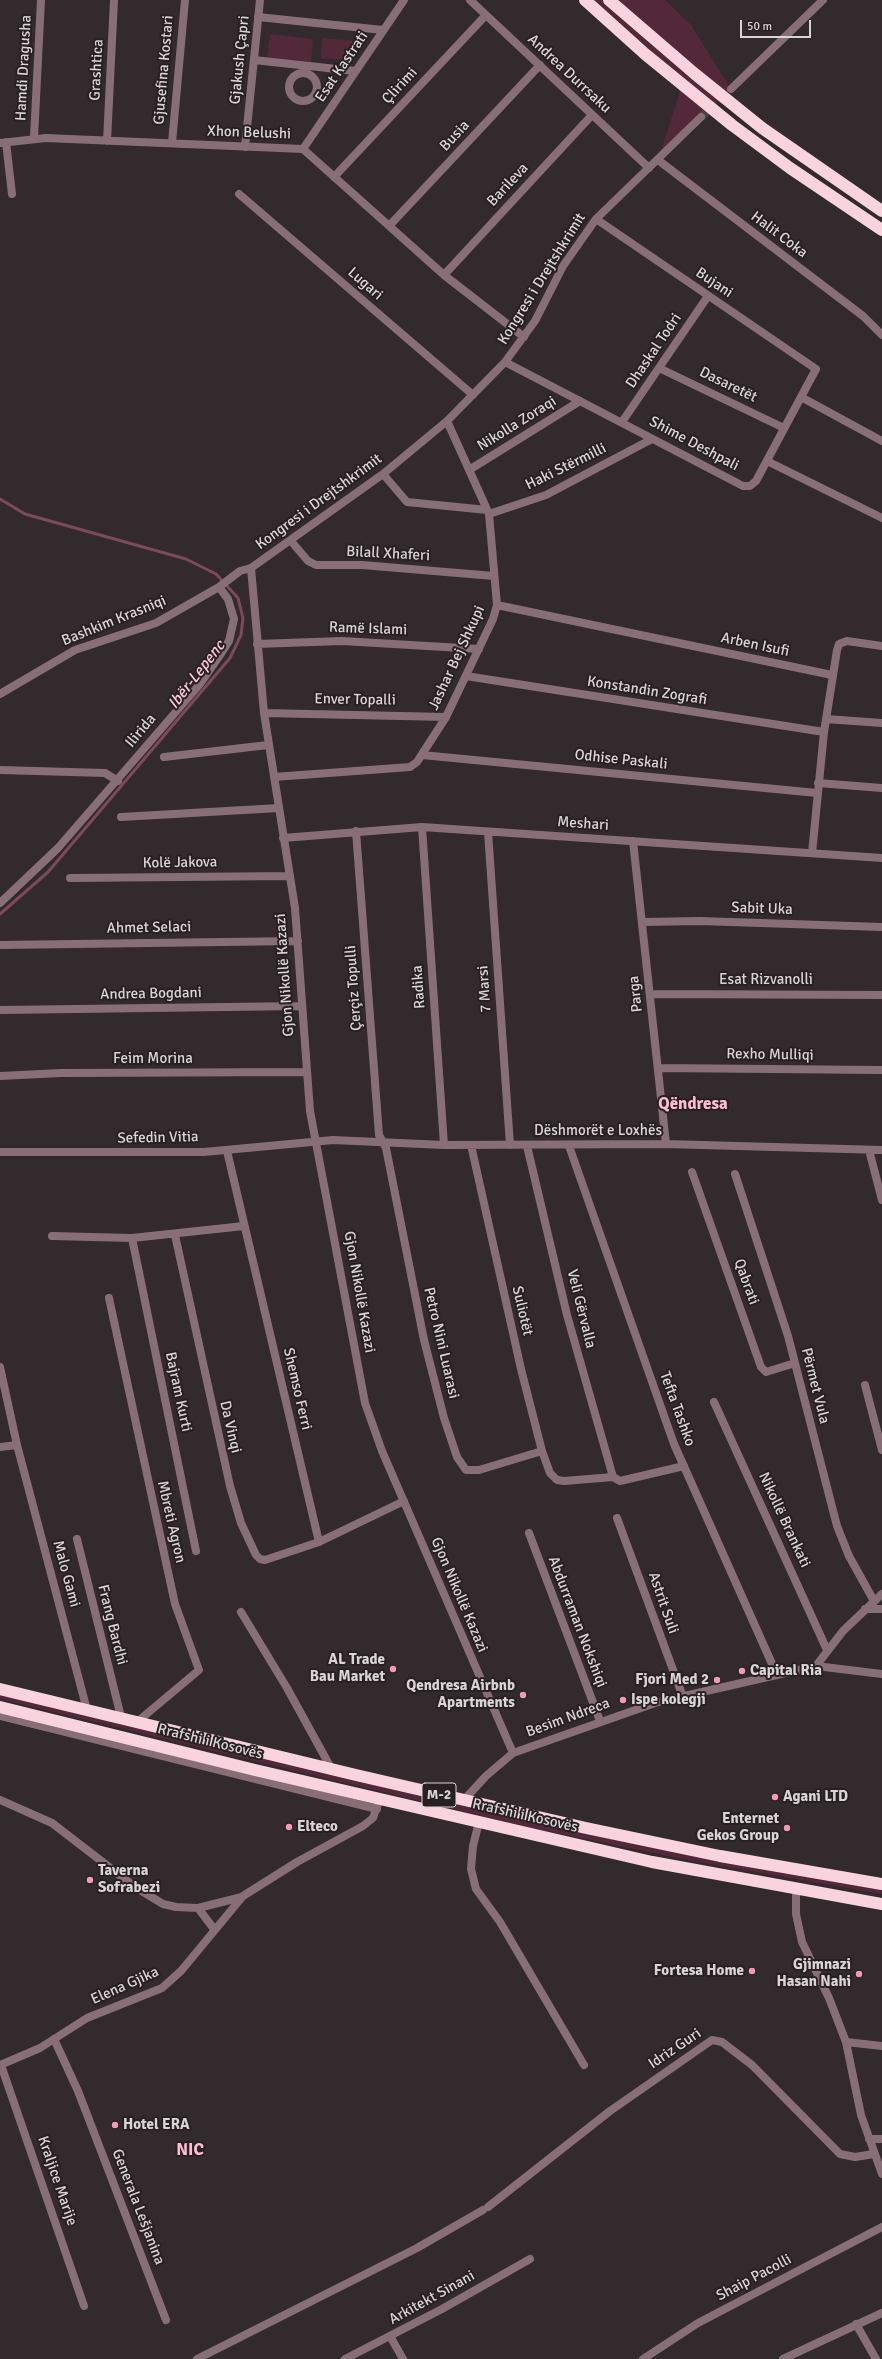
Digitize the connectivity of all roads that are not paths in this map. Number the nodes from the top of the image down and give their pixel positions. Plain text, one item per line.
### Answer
1 (41, 0) edge
2 (114, 0) edge
3 (185, 0) edge
4 (260, 0) edge
5 (404, 0) edge
6 (470, 0) edge
7 (585, 0) edge
8 (609, 0) edge
9 (823, 0) edge
10 (486, 15) junction
11 (258, 17) junction
12 (383, 30) junction
13 (254, 60) junction
14 (540, 65) junction
15 (355, 71) junction
16 (732, 89) tunnel mouth
17 (592, 115) junction
18 (701, 117) tunnel mouth
19 (34, 138) junction
20 (107, 141) junction
21 (3, 142) edge
22 (172, 144) junction
23 (245, 147) junction
24 (303, 149) junction
25 (658, 160) junction
26 (649, 168) junction
27 (334, 177) junction
28 (12, 194) dead end
29 (239, 194) dead end
30 (882, 211) edge
31 (596, 219) junction
32 (390, 225) junction
33 (882, 230) edge
34 (444, 275) junction
35 (708, 296) junction
36 (882, 335) edge
37 (524, 337) junction
38 (505, 362) junction
39 (659, 368) junction
40 (816, 369) joint
41 (473, 395) junction
42 (801, 397) junction
43 (580, 401) junction
44 (447, 421) junction
45 (622, 422) junction
46 (784, 428) junction
47 (652, 439) junction
48 (882, 441) edge
49 (767, 461) junction
50 (469, 470) junction
51 (383, 474) junction
52 (488, 512) junction
53 (882, 518) edge
54 (290, 541) junction
55 (251, 568) junction
56 (494, 576) junction
57 (219, 587) junction
58 (497, 605) junction
59 (257, 644) junction
60 (882, 646) edge
61 (479, 649) junction
62 (832, 675) junction
63 (466, 676) junction
64 (0, 694) edge
65 (264, 713) junction
66 (446, 717) junction
67 (826, 719) junction
68 (882, 723) edge
69 (824, 732) junction
70 (268, 745) junction
71 (422, 755) junction
72 (164, 756) dead end
73 (0, 770) edge
74 (274, 777) junction
75 (118, 781) junction
76 (818, 783) junction
77 (882, 788) edge
78 (817, 794) junction
79 (279, 808) junction
80 (121, 817) dead end
81 (422, 827) junction
82 (356, 831) junction
83 (488, 832) junction
84 (283, 838) junction
85 (633, 841) junction
86 (812, 853) junction
87 (882, 858) edge
88 (289, 876) junction
89 (70, 878) dead end
90 (0, 903) edge
91 (642, 922) junction
92 (882, 927) edge
93 (298, 940) junction
94 (0, 945) edge
95 (650, 994) junction
96 (882, 995) edge
97 (302, 1006) junction
98 (0, 1010) edge
99 (658, 1068) junction
100 (882, 1070) edge
101 (306, 1072) junction
102 (0, 1076) edge
103 (315, 1141) junction
104 (383, 1142) junction
105 (471, 1144) junction
106 (666, 1144) junction
107 (444, 1145) junction
108 (510, 1145) junction
109 (527, 1146) junction
110 (569, 1146) junction
111 (869, 1150) junction
112 (882, 1150) edge
113 (227, 1151) junction
114 (0, 1152) edge
115 (692, 1172) dead end
116 (735, 1174) dead end
117 (882, 1200) edge
118 (244, 1226) junction
119 (175, 1235) junction
120 (52, 1236) dead end
121 (132, 1238) junction
122 (109, 1298) dead end
123 (795, 1363) junction
124 (0, 1367) edge
125 (865, 1385) dead end
126 (714, 1402) dead end
127 (17, 1445) junction
128 (0, 1447) edge
129 (882, 1450) edge
130 (542, 1451) junction
131 (684, 1466) junction
132 (613, 1477) junction
133 (404, 1501) junction
134 (617, 1518) dead end
135 (528, 1533) dead end
136 (77, 1539) dead end
137 (319, 1542) junction
138 (196, 1551) dead end
139 (882, 1594) edge
140 (874, 1601) junction
141 (865, 1609) junction
142 (882, 1609) edge
143 (241, 1612) dead end
144 (827, 1650) junction
145 (816, 1666) junction
146 (882, 1674) edge
147 (777, 1675) junction
148 (0, 1689) edge
149 (683, 1697) junction
150 (0, 1707) edge
151 (87, 1710) junction
152 (0, 1716) edge
153 (121, 1717) junction
154 (600, 1721) junction
155 (137, 1722) junction
156 (513, 1753) junction
157 (331, 1768) junction
158 (0, 1800) edge
159 (464, 1800) junction
160 (378, 1803) junction
161 (479, 1822) junction
162 (882, 1884) edge
163 (796, 1889) junction
164 (243, 1896) junction
165 (882, 1904) edge
166 (198, 1908) junction
167 (214, 1929) junction
168 (54, 2039) junction
169 (846, 2042) junction
170 (882, 2046) edge
171 (1, 2065) edge
172 (584, 2065) dead end
173 (869, 2139) junction
174 (882, 2139) edge
175 (874, 2154) junction
176 (882, 2174) edge
177 (882, 2227) edge
178 (530, 2259) dead end
179 (84, 2306) dead end
180 (882, 2313) edge
181 (166, 2320) dead end
182 (856, 2324) junction
183 (390, 2336) junction
184 (655, 2356) edge
185 (197, 2359) edge
186 (346, 2359) edge
187 (403, 2359) edge
188 (643, 2359) edge
189 (783, 2359) edge
190 (876, 2359) edge

1 - 19 street, Hamdi Dragusha
2 - 20 street, Grashtica
3 - 22 street, Gjusefina Kostari
4 - 11 street, Gjakush Çapri
5 - 12 street, Esat Kastrati
6 - 10 street, Andrea Durrsaku
7 - 33 highway
8 - 30 highway
9 - 16 street
10 - 14 street, Andrea Durrsaku
10 - 27 street, Çlirimi
11 - 12 street
11 - 13 street, Gjakush Çapri
12 - 15 street, Esat Kastrati
13 - 15 street
13 - 23 street, Gjakush Çapri
14 - 17 street, Andrea Durrsaku
14 - 32 street, Busia
15 - 24 street, Esat Kastrati
17 - 26 street, Andrea Durrsaku
17 - 34 street, Barileva
18 - 25 street, Kongresi i Drejtshkrimit
19 - 20 street, Xhon Belushi
19 - 21 street, Xhon Belushi
20 - 22 street, Xhon Belushi
21 - 28 street
22 - 23 street, Xhon Belushi
23 - 24 street, Xhon Belushi
24 - 27 street, Xhon Belushi
25 - 26 street, Kongresi i Drejtshkrimit
25 - 36 street, Halit Coka
26 - 31 street, Kongresi i Drejtshkrimit
27 - 32 street, Xhon Belushi
29 - 41 street, Lugari
31 - 35 street, Bujani
31 - 37 street, Kongresi i Drejtshkrimit
32 - 34 street, Xhon Belushi
34 - 37 street, Xhon Belushi
35 - 39 street, Dhaskal Todri
35 - 40 street, Bujani
37 - 38 street, Kongresi i Drejtshkrimit
38 - 41 street, Kongresi i Drejtshkrimit
38 - 43 street, Shime Deshpali
39 - 45 street, Dhaskal Todri
39 - 46 street, Dasaretët
40 - 42 street, Shime Deshpali
41 - 44 street, Kongresi i Drejtshkrimit
42 - 46 street, Shime Deshpali
42 - 48 street
43 - 45 street, Shime Deshpali
43 - 50 street, Nikolla Zoraqi
44 - 50 street, Jashar Bej Shkupi
44 - 51 street, Kongresi i Drejtshkrimit
45 - 47 street, Shime Deshpali
46 - 49 street, Shime Deshpali
47 - 49 street, Shime Deshpali
47 - 52 street, Haki Stërmilli
49 - 53 street
50 - 52 street, Jashar Bej Shkupi
51 - 52 street
51 - 54 street, Kongresi i Drejtshkrimit
52 - 56 street, Jashar Bej Shkupi
54 - 55 street, Kongresi i Drejtshkrimit
54 - 56 street, Bilall Xhaferi
55 - 57 street
55 - 59 street, Gjon Nikollë Kazazi
56 - 58 street, Jashar Bej Shkupi
57 - 64 street, Bashkim Krasniqi
57 - 75 street, Ilirida
58 - 61 street, Jashar Bej Shkupi
58 - 62 street, Arben Isufi
59 - 61 street, Ramë Islami
59 - 65 street, Gjon Nikollë Kazazi
60 - 62 street
61 - 63 street, Jashar Bej Shkupi
62 - 67 street
63 - 66 street, Jashar Bej Shkupi
63 - 69 street, Konstandin Zografi
65 - 66 street, Enver Topalli
65 - 70 street, Gjon Nikollë Kazazi
66 - 71 street, Jashar Bej Shkupi
67 - 68 street
67 - 69 street
69 - 76 street
70 - 72 street
70 - 74 street, Gjon Nikollë Kazazi
71 - 74 street, Jashar Bej Shkupi
71 - 78 street, Odhise Paskali
73 - 75 street
74 - 79 street, Gjon Nikollë Kazazi
75 - 90 street, Ilirida
76 - 77 street
76 - 78 street
78 - 86 street
79 - 80 street
79 - 84 street, Gjon Nikollë Kazazi
81 - 82 street, Meshari
81 - 83 street, Meshari
81 - 107 street, Radika
82 - 84 street, Meshari
82 - 104 street, Çerçiz Topulli
83 - 85 street, Meshari
83 - 108 street, 7 Marsi
84 - 88 street, Gjon Nikollë Kazazi
85 - 86 street, Meshari
85 - 91 street, Parga
86 - 87 street, Meshari
88 - 89 street, Kolë Jakova
88 - 93 street, Gjon Nikollë Kazazi
91 - 92 street, Sabit Uka
91 - 95 street, Parga
93 - 94 street, Ahmet Selaci
93 - 97 street, Gjon Nikollë Kazazi
95 - 96 street, Esat Rizvanolli
95 - 99 street, Parga
97 - 98 street, Andrea Bogdani
97 - 101 street, Gjon Nikollë Kazazi
99 - 100 street, Rexho Mulliqi
99 - 106 street, Parga
101 - 102 street, Feim Morina
101 - 103 street, Gjon Nikollë Kazazi
103 - 104 street, Dëshmorët e Loxhës
103 - 113 street, Sefedin Vitia
103 - 133 street, Gjon Nikollë Kazazi
104 - 107 street, Dëshmorët e Loxhës
104 - 130 street, Petro Nini Luarasi
105 - 107 street, Dëshmorët e Loxhës
105 - 108 street, Dëshmorët e Loxhës
105 - 130 street, Suliotët
106 - 110 street, Dëshmorët e Loxhës
106 - 111 street, Dëshmorët e Loxhës
108 - 109 street, Dëshmorët e Loxhës
109 - 110 street, Dëshmorët e Loxhës
109 - 132 street, Veli Gërvalla
110 - 131 street, Tefta Tashko
111 - 112 street, Dëshmorët e Loxhës
111 - 117 street
113 - 114 street, Sefedin Vitia
113 - 118 street, Shemso Ferri
115 - 123 street, Qabrati
116 - 123 street, Përmet Vula
118 - 119 street
118 - 137 street, Shemso Ferri
119 - 121 street
119 - 137 street, Da Vinqi
120 - 121 street
121 - 138 street, Bajram Kurti
122 - 155 street, Mbreti Agron
123 - 140 street, Përmet Vula
124 - 127 street, Malo Gami
125 - 129 street
126 - 144 street, Nikollë Brankati
127 - 128 street
127 - 151 street, Malo Gami
130 - 132 street, Suliotët
131 - 132 street
131 - 147 street, Tefta Tashko
133 - 137 street
133 - 156 street, Gjon Nikollë Kazazi
134 - 149 street, Astrit Suli
135 - 154 street, Abdurraman Nokshiqi
136 - 153 street, Frang Bardhi
139 - 140 street
140 - 141 street
141 - 142 street
141 - 144 street
143 - 157 street
144 - 145 street
145 - 146 street, Besim Ndreca
145 - 147 street, Besim Ndreca
147 - 149 street, Besim Ndreca
148 - 151 highway, Rrafshi i Kosovës / M-2
149 - 154 street, Besim Ndreca
150 - 160 highway, Rrafshi i Kosovës / M-2
151 - 153 highway, Rrafshi i Kosovës / M-2
152 - 160 street, Rrafshi i Kosovës
153 - 155 highway, Rrafshi i Kosovës / M-2
154 - 156 street, Besim Ndreca
155 - 157 highway, Rrafshi i Kosovës / M-2
156 - 159 street, Besim Ndreca
157 - 159 highway, Rrafshi i Kosovës / M-2
158 - 166 street
159 - 162 highway, Rrafshi i Kosovës / M-2
160 - 161 highway, Rrafshi i Kosovës / M-2
160 - 164 street, Elena Gjika
161 - 163 highway, Rrafshi i Kosovës / M-2
161 - 172 street
163 - 165 highway, Rrafshi i Kosovës / M-2
163 - 169 street
164 - 166 street
164 - 167 street, Elena Gjika
166 - 167 street
167 - 168 street, Elena Gjika
168 - 171 street, Elena Gjika
168 - 181 street, Generala Lešjanina
169 - 170 street
169 - 173 street
171 - 179 street, Kraljice Marije
173 - 174 street
173 - 175 street
175 - 176 street
175 - 185 street, Idriz Guri
177 - 184 street, Shaip Pacolli
178 - 183 street, Arkitekt Sinani
180 - 182 street
182 - 189 street
182 - 190 street
183 - 186 street, Arkitekt Sinani
183 - 187 street
184 - 188 street, Shaip Pacolli

